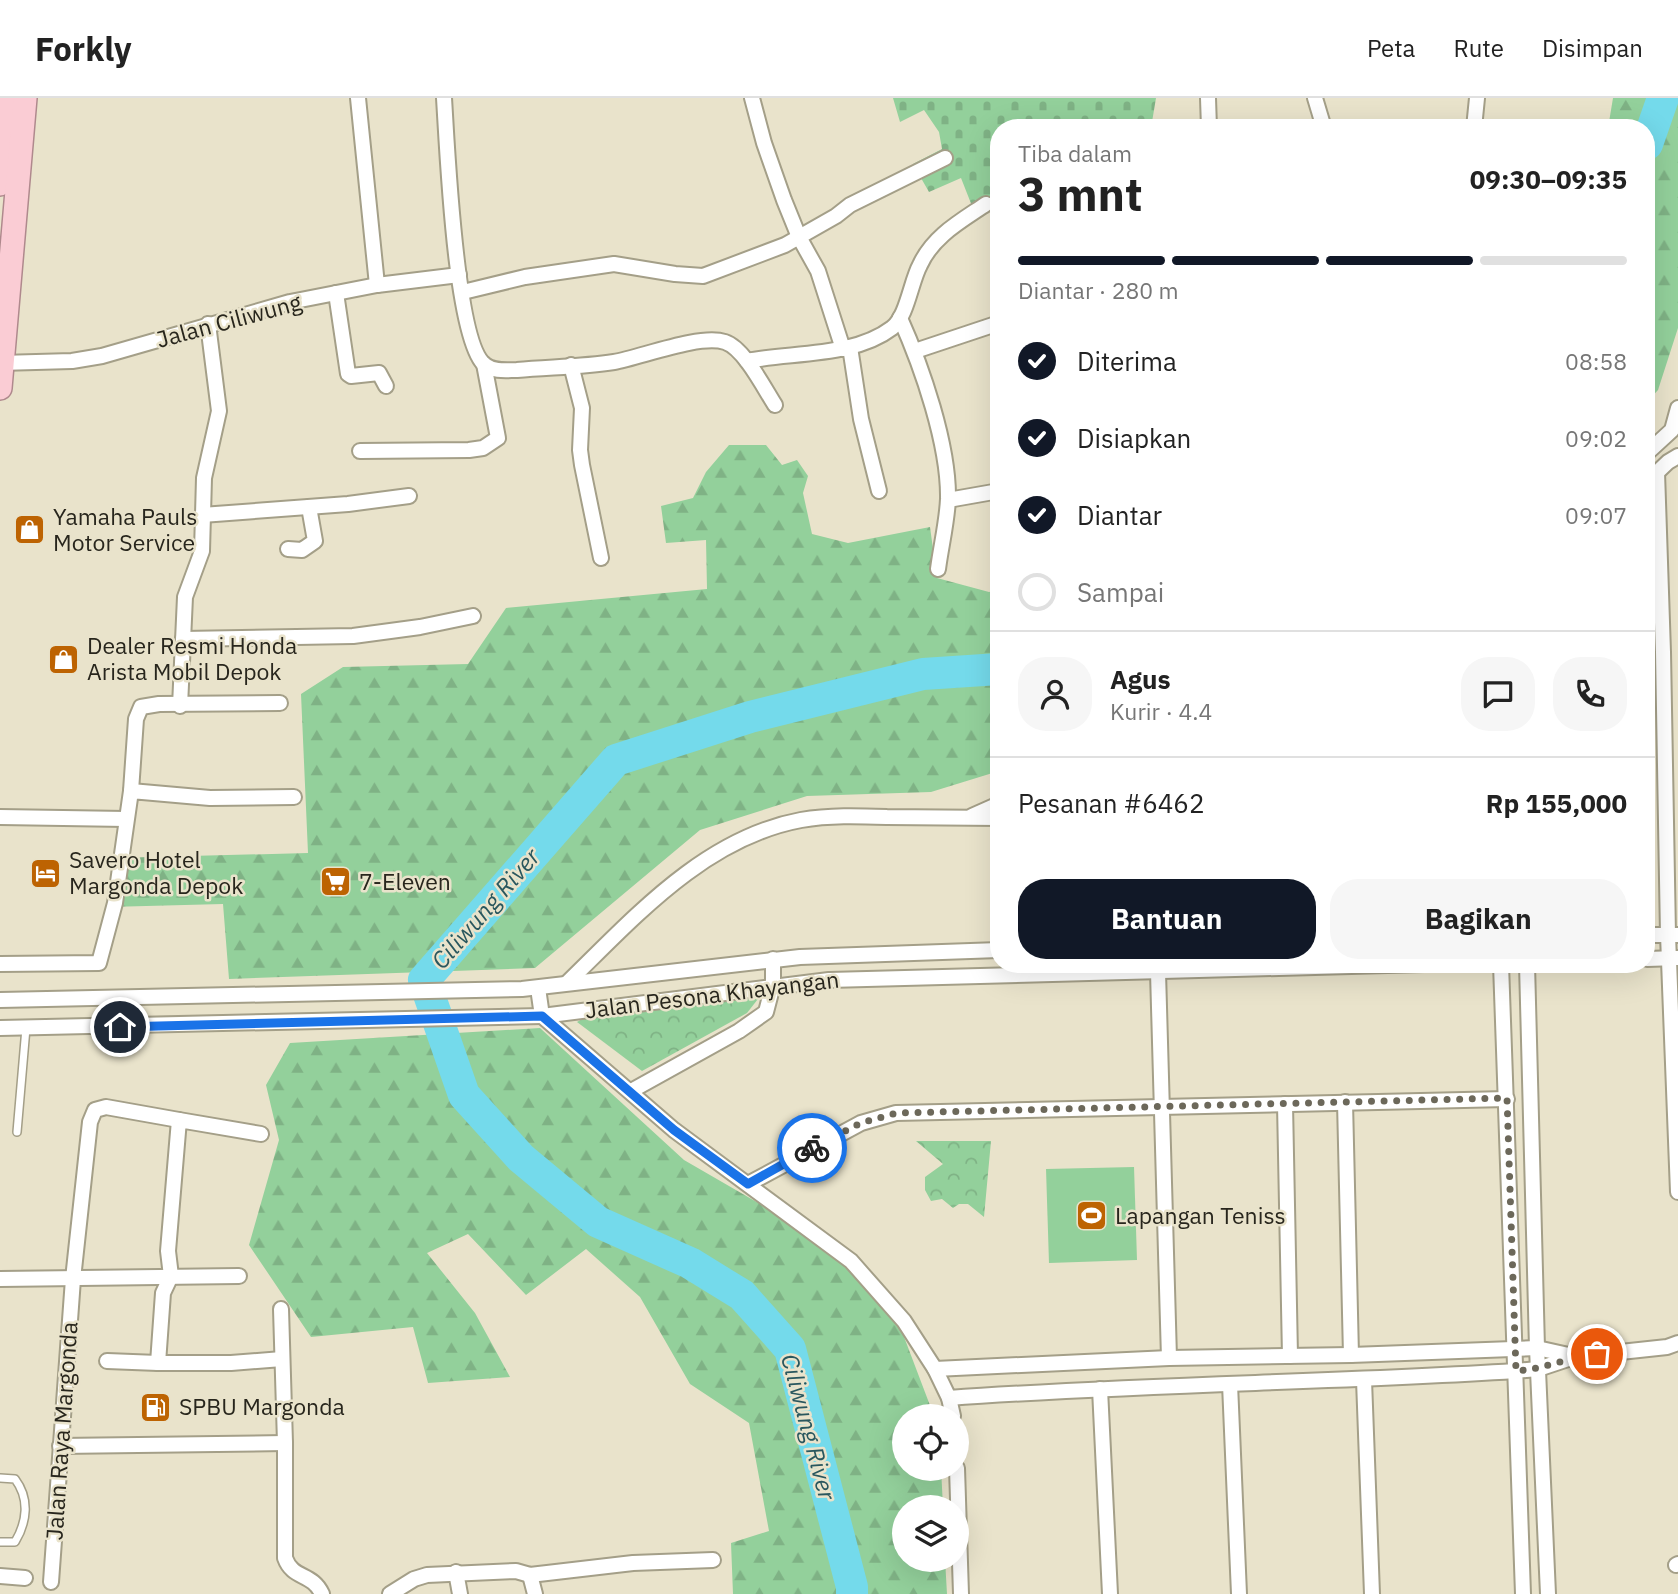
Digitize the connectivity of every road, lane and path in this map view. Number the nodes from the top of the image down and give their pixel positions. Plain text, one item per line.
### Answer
1 (7, 98) edge
2 (26, 98) edge
3 (358, 98) edge
4 (444, 98) edge
5 (752, 98) edge
6 (1208, 98) edge
7 (1315, 98) edge
8 (1477, 98) edge
9 (1209, 119) edge
10 (1321, 119) edge
11 (1475, 119) edge
12 (944, 158) dead end
13 (0, 184) edge
14 (986, 204) dead end
15 (799, 237) junction
16 (459, 275) junction
17 (377, 285) junction
18 (463, 292) junction
19 (336, 293) junction
20 (900, 318) junction
21 (208, 324) junction
22 (990, 326) edge
23 (847, 348) junction
24 (915, 351) junction
25 (747, 361) junction
26 (1, 363) edge
27 (484, 364) junction
28 (571, 365) junction
29 (386, 386) dead end
30 (0, 388) edge
31 (775, 405) dead end
32 (1678, 408) edge
33 (1675, 430) edge
34 (1655, 446) edge
35 (360, 451) dead end
36 (1678, 456) edge
37 (1655, 474) edge
38 (879, 491) dead end
39 (990, 493) edge
40 (409, 496) dead end
41 (948, 500) junction
42 (309, 507) junction
43 (202, 515) junction
44 (288, 549) dead end
45 (601, 558) dead end
46 (938, 569) dead end
47 (1655, 580) edge
48 (473, 616) dead end
49 (183, 639) junction
50 (280, 703) dead end
51 (180, 706) junction
52 (131, 791) junction
53 (294, 797) dead end
54 (990, 808) edge
55 (0, 817) edge
56 (967, 818) junction
57 (990, 818) edge
58 (126, 819) junction
59 (1655, 935) edge
60 (1673, 935) edge
61 (990, 950) edge
62 (1673, 958) edge
63 (772, 959) junction
64 (1655, 959) edge
65 (0, 964) edge
66 (1117, 973) edge
67 (1158, 973) edge
68 (1501, 973) edge
69 (1527, 973) edge
70 (567, 983) junction
71 (773, 985) junction
72 (538, 988) junction
73 (0, 1000) edge
74 (542, 1016) junction
75 (0, 1028) edge
76 (26, 1028) junction
77 (631, 1091) junction
78 (1507, 1098) junction
79 (1345, 1102) junction
80 (1285, 1104) junction
81 (1161, 1107) junction
82 (179, 1120) junction
83 (17, 1132) dead end
84 (261, 1134) dead end
85 (748, 1184) junction
86 (1678, 1192) edge
87 (171, 1276) junction
88 (239, 1276) dead end
89 (0, 1279) edge
90 (70, 1279) junction
91 (281, 1309) dead end
92 (1678, 1343) edge
93 (1537, 1348) junction
94 (1515, 1349) junction
95 (1351, 1355) junction
96 (1290, 1356) junction
97 (1574, 1357) junction
98 (1169, 1358) junction
99 (282, 1359) junction
100 (107, 1361) dead end
101 (158, 1363) junction
102 (935, 1369) junction
103 (1538, 1369) junction
104 (1516, 1371) junction
105 (1364, 1380) junction
106 (1230, 1384) junction
107 (1100, 1389) junction
108 (949, 1398) junction
109 (950, 1404) edge
110 (285, 1443) junction
111 (60, 1446) junction
112 (0, 1478) edge
113 (957, 1481) edge
114 (0, 1542) edge
115 (713, 1560) dead end
116 (456, 1572) junction
117 (530, 1574) junction
118 (0, 1576) edge
119 (25, 1578) dead end
120 (51, 1582) dead end
121 (322, 1594) edge
122 (390, 1594) edge
123 (460, 1594) edge
124 (535, 1594) edge
125 (961, 1594) edge
126 (1110, 1594) edge
127 (1239, 1594) edge
128 (1372, 1594) edge
129 (1523, 1594) edge
130 (1548, 1594) edge

1 - 13 highway
2 - 26 highway
3 - 17 street
4 - 16 street
5 - 15 street
6 - 9 street
7 - 10 street
8 - 11 street
12 - 15 street
14 - 20 street
15 - 18 street
15 - 23 street
16 - 17 street, Jalan Ciliwung
16 - 18 street
17 - 19 street, Jalan Ciliwung
18 - 27 street
19 - 21 street, Jalan Ciliwung
19 - 29 street
20 - 23 street
20 - 24 street
21 - 26 street, Jalan Ciliwung
21 - 43 street
22 - 24 street
23 - 25 street
23 - 38 street
24 - 41 street
25 - 28 street
25 - 31 street
26 - 30 highway
27 - 28 street
27 - 35 street
28 - 45 street
32 - 33 street
33 - 34 street
36 - 37 street
39 - 41 street
40 - 42 street
41 - 46 street
42 - 43 street
42 - 44 street
43 - 49 street
47 - 60 street
48 - 49 street
49 - 51 street
50 - 51 street
51 - 52 street
52 - 53 street
52 - 58 street
54 - 56 street
55 - 58 street
56 - 57 street
56 - 70 street
58 - 65 street
59 - 60 street
60 - 62 street
61 - 63 street, Jalan Pesona Khayangan
62 - 64 street
62 - 86 street
63 - 70 street, Jalan Pesona Khayangan
63 - 71 street
66 - 71 street, Jalan Pesona Khayangan
67 - 81 street
68 - 78 street
69 - 93 street
70 - 72 street, Jalan Pesona Khayangan
71 - 74 street, Jalan Pesona Khayangan
71 - 77 street
72 - 73 street, Jalan Pesona Khayangan
72 - 74 street
74 - 76 street, Jalan Pesona Khayangan
74 - 77 street
75 - 76 street, Jalan Pesona Khayangan
76 - 83 lane
77 - 85 street
78 - 79 street
78 - 94 street
79 - 80 street
79 - 95 street
80 - 81 street
80 - 96 street
81 - 85 street
81 - 98 street
82 - 84 street
82 - 87 street
82 - 90 street, Jalan Raya Margonda
85 - 102 street
87 - 88 street
87 - 90 street
87 - 101 street
89 - 90 street
90 - 111 street, Jalan Raya Margonda
91 - 99 street
92 - 97 street
93 - 94 street
93 - 97 street
93 - 103 street
94 - 95 street
94 - 104 street
95 - 96 street
96 - 98 street
97 - 103 street
98 - 102 street
99 - 101 street
99 - 110 street
100 - 101 street
102 - 108 street
103 - 104 street
103 - 130 street
104 - 105 street
104 - 129 street
105 - 106 street
105 - 128 street
106 - 107 street
106 - 127 street
107 - 108 street
107 - 126 street
108 - 109 street
110 - 111 street
110 - 121 street
111 - 120 street, Jalan Raya Margonda
112 - 114 lane
113 - 125 street
115 - 117 street
116 - 117 street
116 - 122 street
116 - 123 street
117 - 124 street
118 - 119 street

